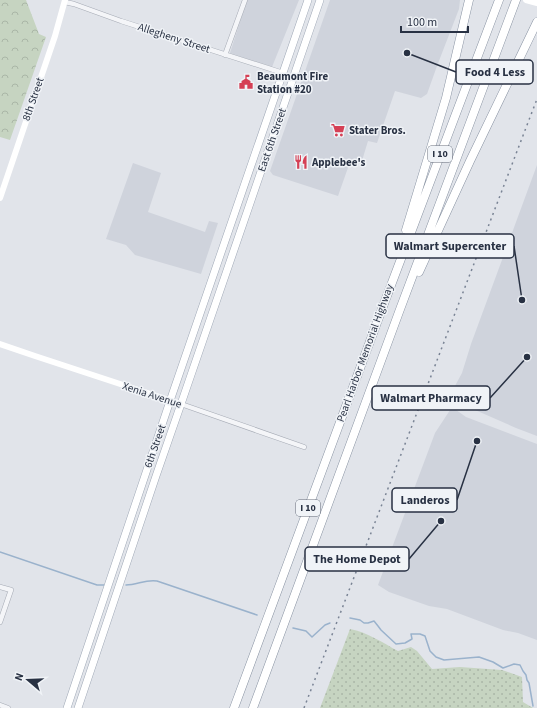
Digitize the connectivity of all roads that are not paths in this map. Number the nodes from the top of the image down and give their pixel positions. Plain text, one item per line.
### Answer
1 (244, 0) edge
2 (308, 0) edge
3 (313, 0) edge
4 (320, 0) edge
5 (469, 0) edge
6 (499, 0) edge
7 (526, 0) edge
8 (65, 1) edge
9 (515, 2) edge
10 (537, 3) edge
11 (315, 14) junction
12 (537, 22) edge
13 (225, 55) junction
14 (283, 73) junction
15 (245, 184) joint
16 (255, 189) joint
17 (0, 198) edge
18 (382, 309) junction
19 (399, 312) junction
20 (0, 344) edge
21 (170, 401) junction
22 (181, 404) junction
23 (304, 447) dead end
24 (0, 586) edge
25 (97, 621) junction
26 (0, 622) edge
27 (106, 624) junction
28 (0, 705) edge
29 (8, 708) edge
30 (67, 708) edge
31 (78, 708) edge
32 (234, 708) edge
33 (253, 708) edge

1 - 13 street
2 - 14 main road, East 6th Street
3 - 11 main road
4 - 11 main road, East 6th Street
5 - 18 highway
6 - 18 highway, Pearl Harbor Memorial Highway / I 10
7 - 10 street
8 - 13 street, Allegheny Street
8 - 17 street, 8th Street
9 - 19 highway, Pearl Harbor Memorial Highway / I 10
11 - 16 main road, East 6th Street
12 - 19 highway
13 - 14 street, Allegheny Street
14 - 15 main road, East 6th Street
15 - 21 main road, 6th Street
16 - 22 main road, 6th Street
18 - 32 highway, Pearl Harbor Memorial Highway / I 10
19 - 33 highway, Pearl Harbor Memorial Highway / I 10
20 - 21 street, Xenia Avenue
21 - 22 street, Xenia Avenue
21 - 25 main road, 6th Street
22 - 23 street, Xenia Avenue
22 - 27 main road, 6th Street
24 - 26 street
25 - 27 main road
25 - 30 main road, 6th Street
27 - 31 main road, 6th Street
28 - 29 street

